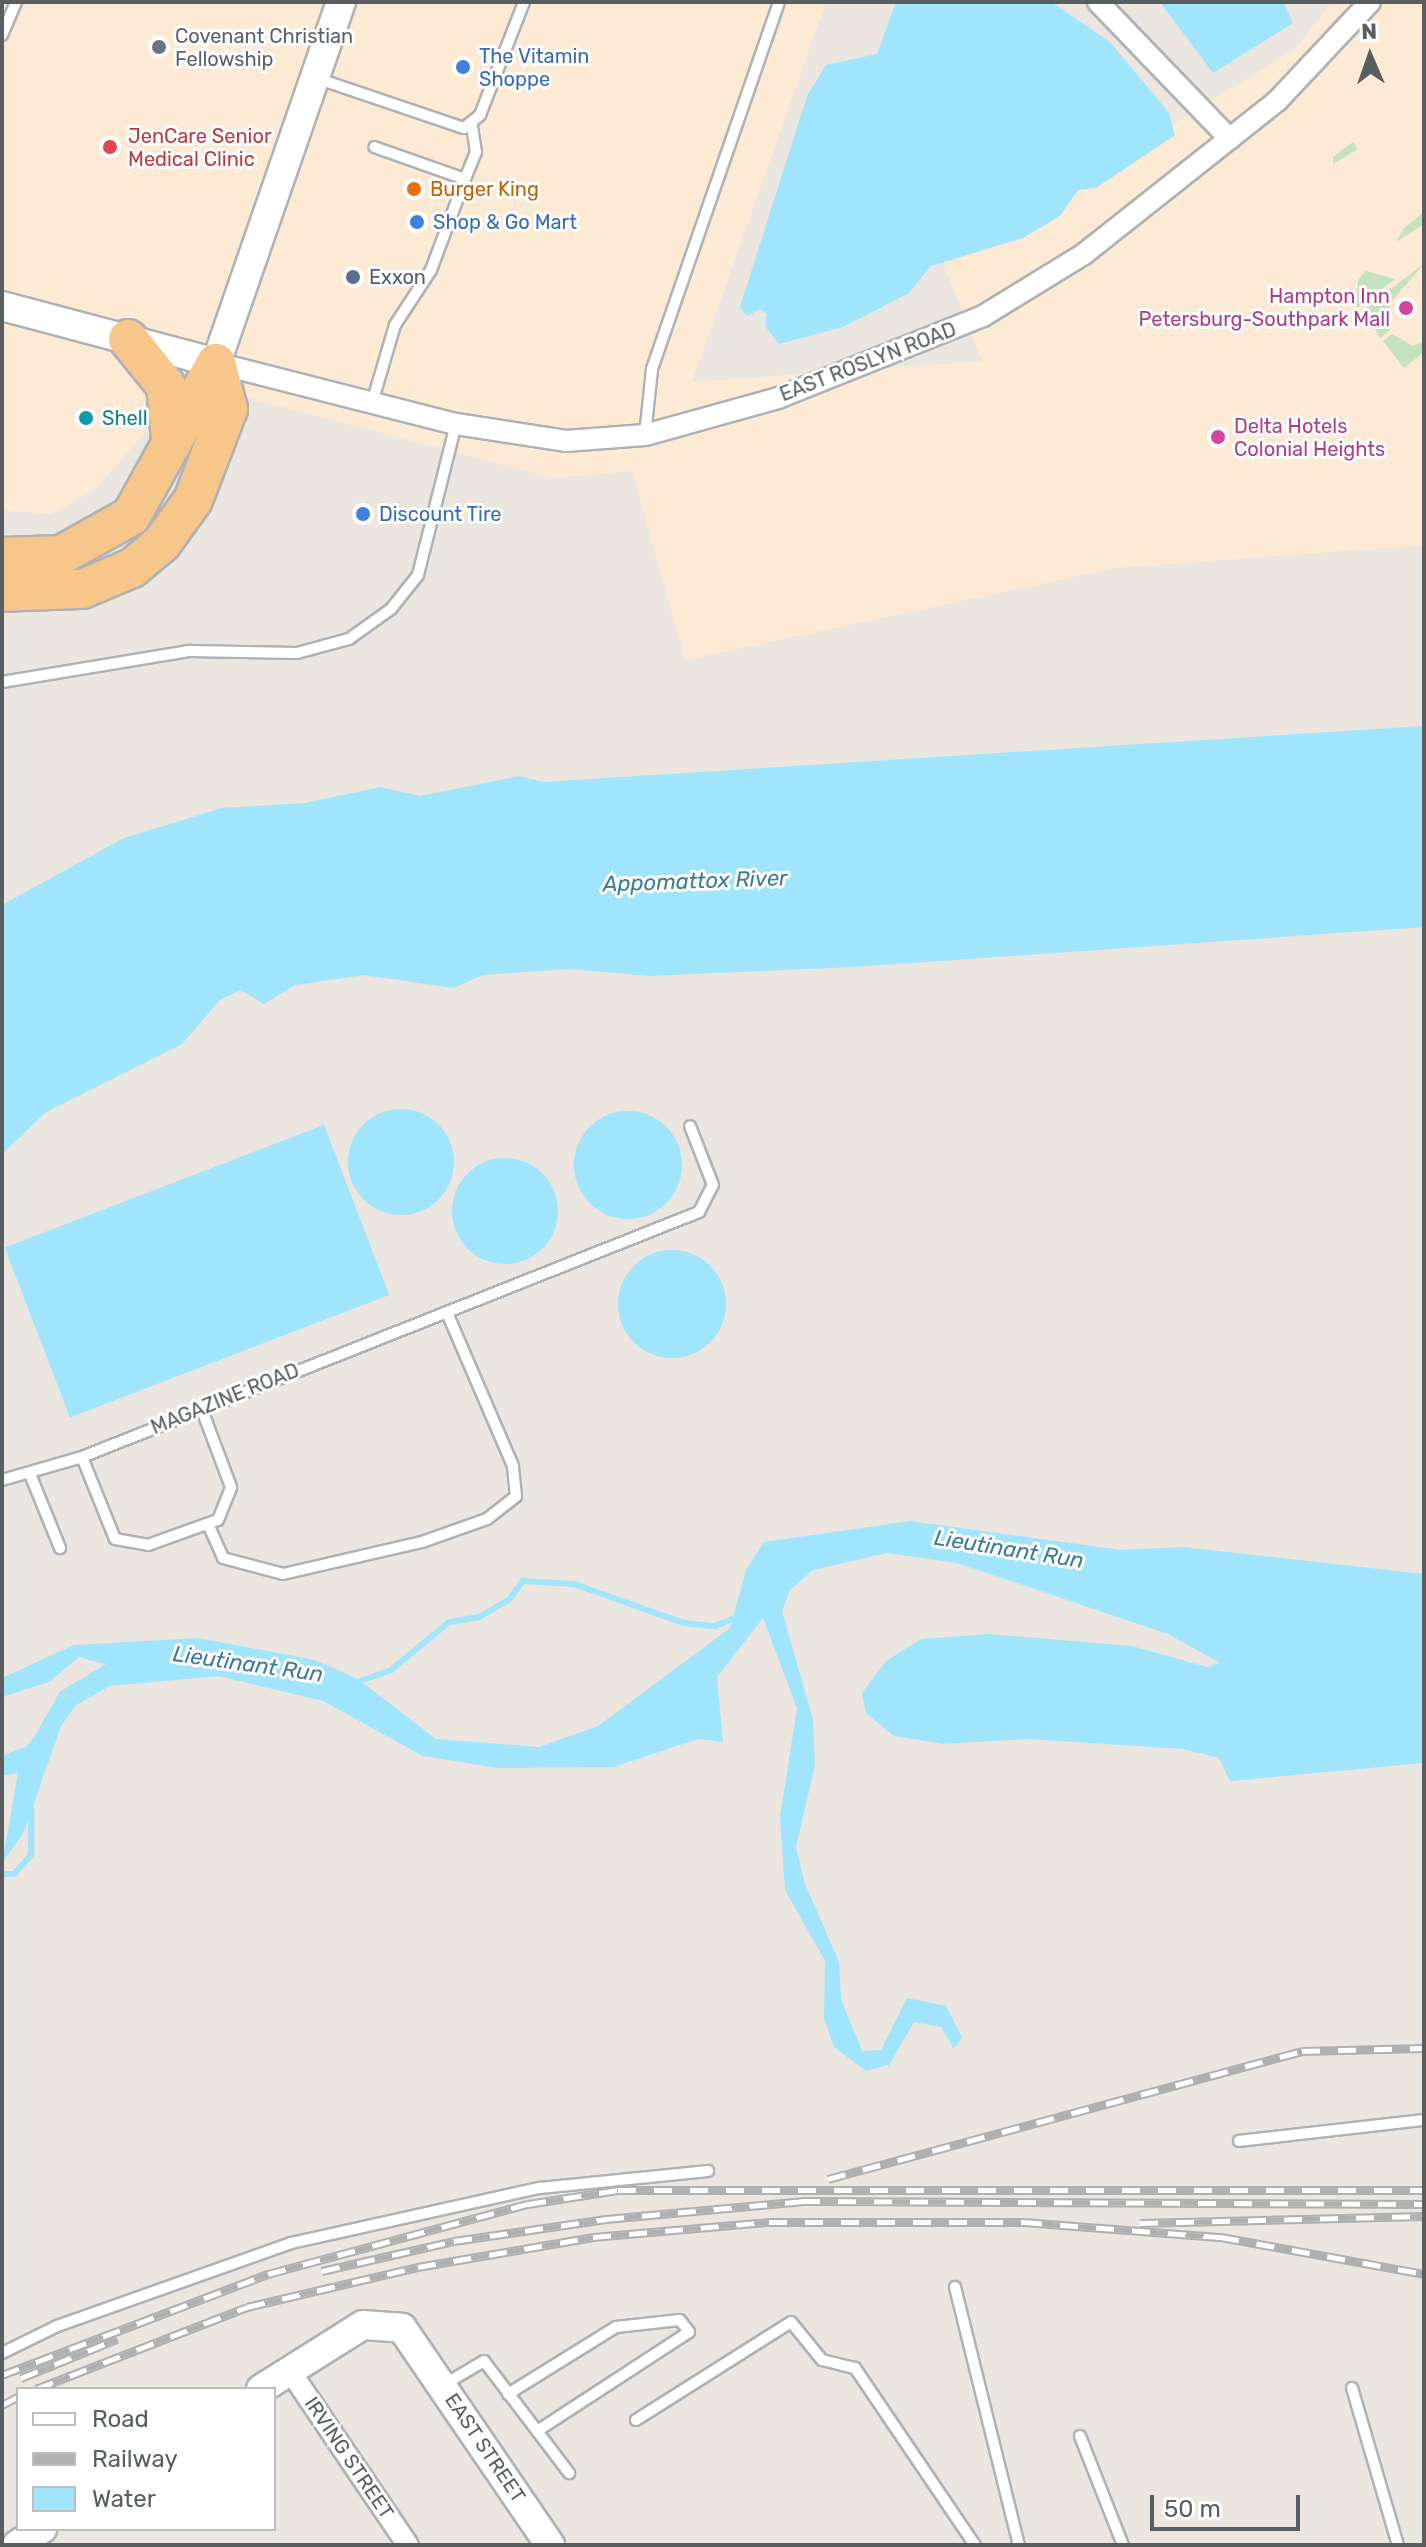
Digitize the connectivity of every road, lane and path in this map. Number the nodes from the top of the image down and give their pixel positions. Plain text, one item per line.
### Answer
1 (16, 2) edge
2 (341, 2) edge
3 (524, 2) edge
4 (779, 2) edge
5 (1098, 2) edge
6 (1370, 2) edge
7 (2, 33) edge
8 (314, 78) junction
9 (471, 122) junction
10 (1230, 139) junction
11 (374, 147) dead end
12 (465, 179) junction
13 (2, 306) edge
14 (128, 339) junction
15 (216, 363) junction
16 (372, 403) junction
17 (456, 424) junction
18 (645, 435) junction
19 (170, 451) junction
20 (2, 557) edge
21 (2, 592) edge
22 (2, 682) edge
23 (690, 1126) dead end
24 (447, 1313) junction
25 (201, 1407) junction
26 (82, 1457) junction
27 (30, 1474) junction
28 (2, 1480) edge
29 (208, 1524) junction
30 (60, 1548) dead end
31 (1424, 2120) edge
32 (1239, 2141) dead end
33 (708, 2171) dead end
34 (955, 2287) dead end
35 (2, 2353) edge
36 (290, 2371) junction
37 (443, 2385) junction
38 (264, 2387) edge
39 (1352, 2388) dead end
40 (508, 2394) junction
41 (636, 2420) dead end
42 (537, 2431) junction
43 (1080, 2436) dead end
44 (569, 2473) dead end
45 (39, 2531) edge
46 (17, 2545) edge
47 (408, 2545) edge
48 (550, 2545) edge
49 (975, 2545) edge
50 (1019, 2545) edge
51 (1123, 2545) edge
52 (1398, 2545) edge

1 - 7 lane
2 - 8 main road
3 - 9 lane
4 - 18 lane
5 - 10 street
6 - 10 street, EAST ROSLYN ROAD
8 - 9 lane
8 - 15 main road
9 - 12 lane
10 - 18 street, EAST ROSLYN ROAD
11 - 12 lane
12 - 16 lane
13 - 14 main road
14 - 15 main road
14 - 19 highway
15 - 16 street, EAST ROSLYN ROAD
15 - 19 highway
15 - 21 highway
16 - 17 street, EAST ROSLYN ROAD
17 - 18 street, EAST ROSLYN ROAD
17 - 22 lane
19 - 20 highway
23 - 24 lane, MAGAZINE ROAD
24 - 25 lane, MAGAZINE ROAD
24 - 29 lane
25 - 26 lane, MAGAZINE ROAD
25 - 29 lane
26 - 27 lane, MAGAZINE ROAD
26 - 29 lane
27 - 28 lane, MAGAZINE ROAD
27 - 30 lane
31 - 32 lane
33 - 35 lane
34 - 50 lane
36 - 37 main road, EAST STREET
36 - 38 main road, EAST STREET
36 - 47 street, IRVING STREET
37 - 40 lane
37 - 48 main road, EAST STREET
39 - 52 lane
40 - 42 lane
40 - 42 lane
41 - 49 lane
42 - 44 lane
43 - 51 lane
45 - 46 main road

